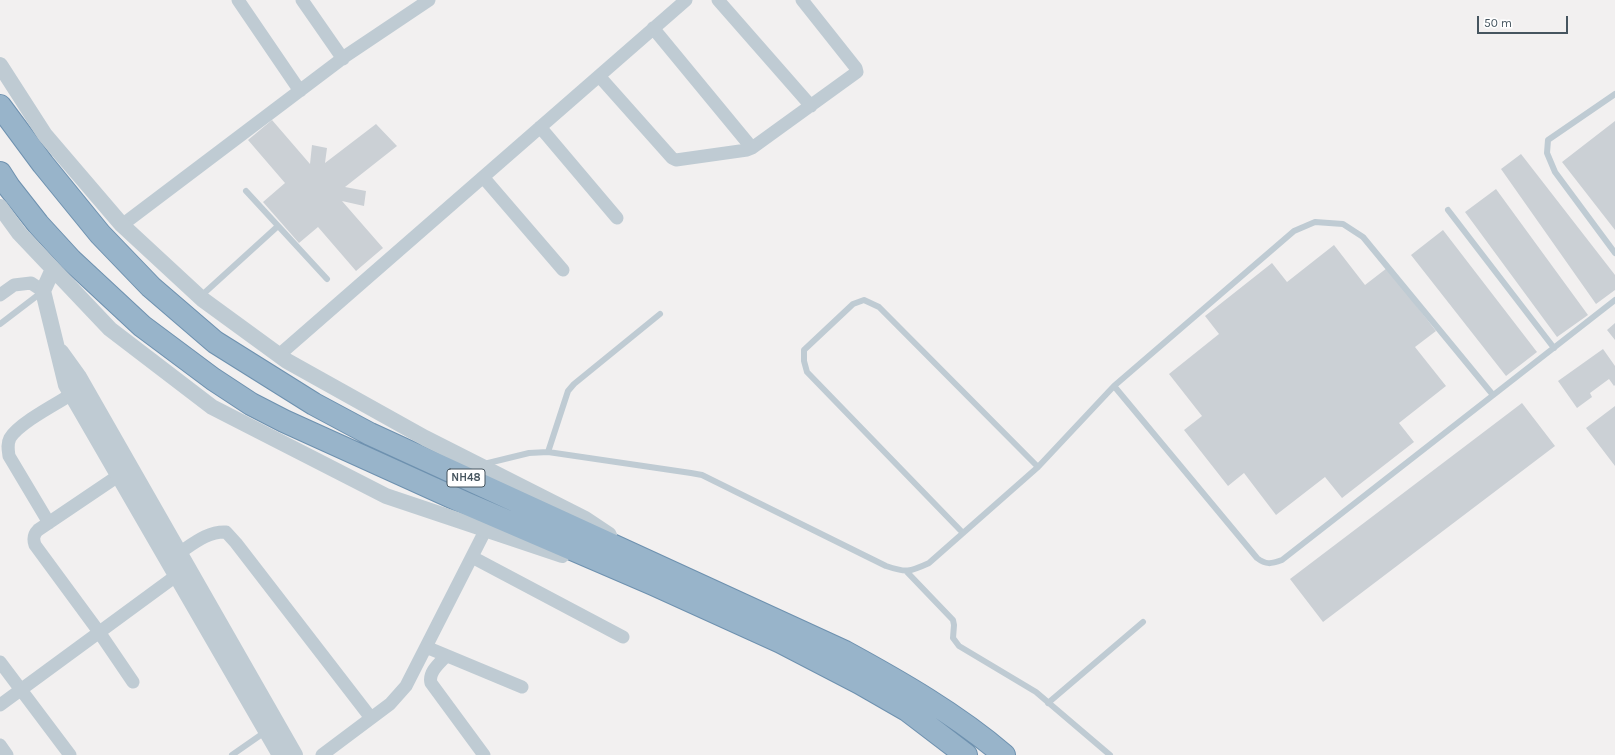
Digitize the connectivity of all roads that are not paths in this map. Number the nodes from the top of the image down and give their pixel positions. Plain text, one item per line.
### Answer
1 (238, 0) edge
2 (302, 0) edge
3 (429, 0) edge
4 (686, 0) edge
5 (718, 0) edge
6 (802, 0) edge
7 (653, 28) junction
8 (343, 58) junction
9 (0, 65) edge
10 (599, 76) junction
11 (300, 91) junction
12 (1615, 94) edge
13 (0, 106) edge
14 (811, 106) junction
15 (540, 127) junction
16 (752, 148) junction
17 (0, 172) edge
18 (482, 177) junction
19 (246, 191) dead end
20 (0, 207) edge
21 (1448, 210) dead end
22 (617, 218) dead end
23 (122, 225) junction
24 (278, 226) junction
25 (1615, 253) edge
26 (53, 269) junction
27 (562, 270) dead end
28 (327, 279) dead end
29 (43, 291) junction
30 (0, 295) edge
31 (200, 297) junction
32 (1615, 300) edge
33 (660, 314) dead end
34 (0, 324) edge
35 (56, 344) junction
36 (1554, 348) junction
37 (279, 355) junction
38 (1114, 386) junction
39 (72, 394) junction
40 (1494, 395) junction
41 (548, 452) junction
42 (478, 465) junction
43 (1038, 467) junction
44 (118, 476) junction
45 (49, 523) junction
46 (486, 529) junction
47 (963, 533) junction
48 (179, 554) junction
49 (472, 557) junction
50 (182, 572) junction
51 (907, 572) junction
52 (655, 575) junction
53 (1143, 622) dead end
54 (99, 632) junction
55 (623, 637) dead end
56 (426, 647) junction
57 (446, 656) junction
58 (0, 662) edge
59 (133, 682) dead end
60 (522, 687) dead end
61 (21, 690) junction
62 (1048, 703) junction
63 (0, 705) edge
64 (372, 718) junction
65 (271, 727) junction
66 (0, 745) edge
67 (7, 755) edge
68 (70, 755) edge
69 (232, 755) edge
70 (280, 755) edge
71 (295, 755) edge
72 (322, 755) edge
73 (484, 755) edge
74 (966, 755) edge
75 (1004, 755) edge
76 (1110, 755) edge

1 - 11 street
2 - 8 street
3 - 8 street
4 - 7 street
5 - 14 street
6 - 14 street
7 - 10 street
7 - 16 street
8 - 11 street
9 - 23 street
10 - 15 street
10 - 16 street
11 - 23 street
12 - 25 lane
13 - 52 highway, NH48
14 - 16 street
15 - 18 street
15 - 22 street
17 - 52 highway, NH48
18 - 27 street
18 - 37 street
19 - 24 lane
20 - 26 street
21 - 36 lane
23 - 31 street
24 - 28 lane
24 - 31 lane
26 - 29 street
26 - 46 street
29 - 30 street
29 - 34 lane
29 - 35 street
31 - 37 street
32 - 36 lane
33 - 41 lane
35 - 39 street
35 - 48 street
36 - 40 lane
37 - 42 street
38 - 40 lane
38 - 40 lane
38 - 43 lane
39 - 44 street
39 - 45 street
41 - 42 lane
41 - 51 lane
42 - 52 street
43 - 47 lane
43 - 47 lane
44 - 45 street
44 - 50 street
45 - 54 street
46 - 49 street
46 - 52 street
47 - 51 lane
48 - 50 street
48 - 64 street
49 - 55 street
49 - 56 street
50 - 54 street
50 - 65 street
51 - 62 lane
52 - 74 highway, NH48
52 - 75 highway, NH48
53 - 62 lane
54 - 59 street
54 - 61 street
56 - 57 street
56 - 64 street
57 - 60 street
57 - 73 street
58 - 61 street
61 - 63 street
61 - 68 street
62 - 76 lane
64 - 72 street
65 - 69 lane
65 - 70 street
65 - 71 street
66 - 67 street

